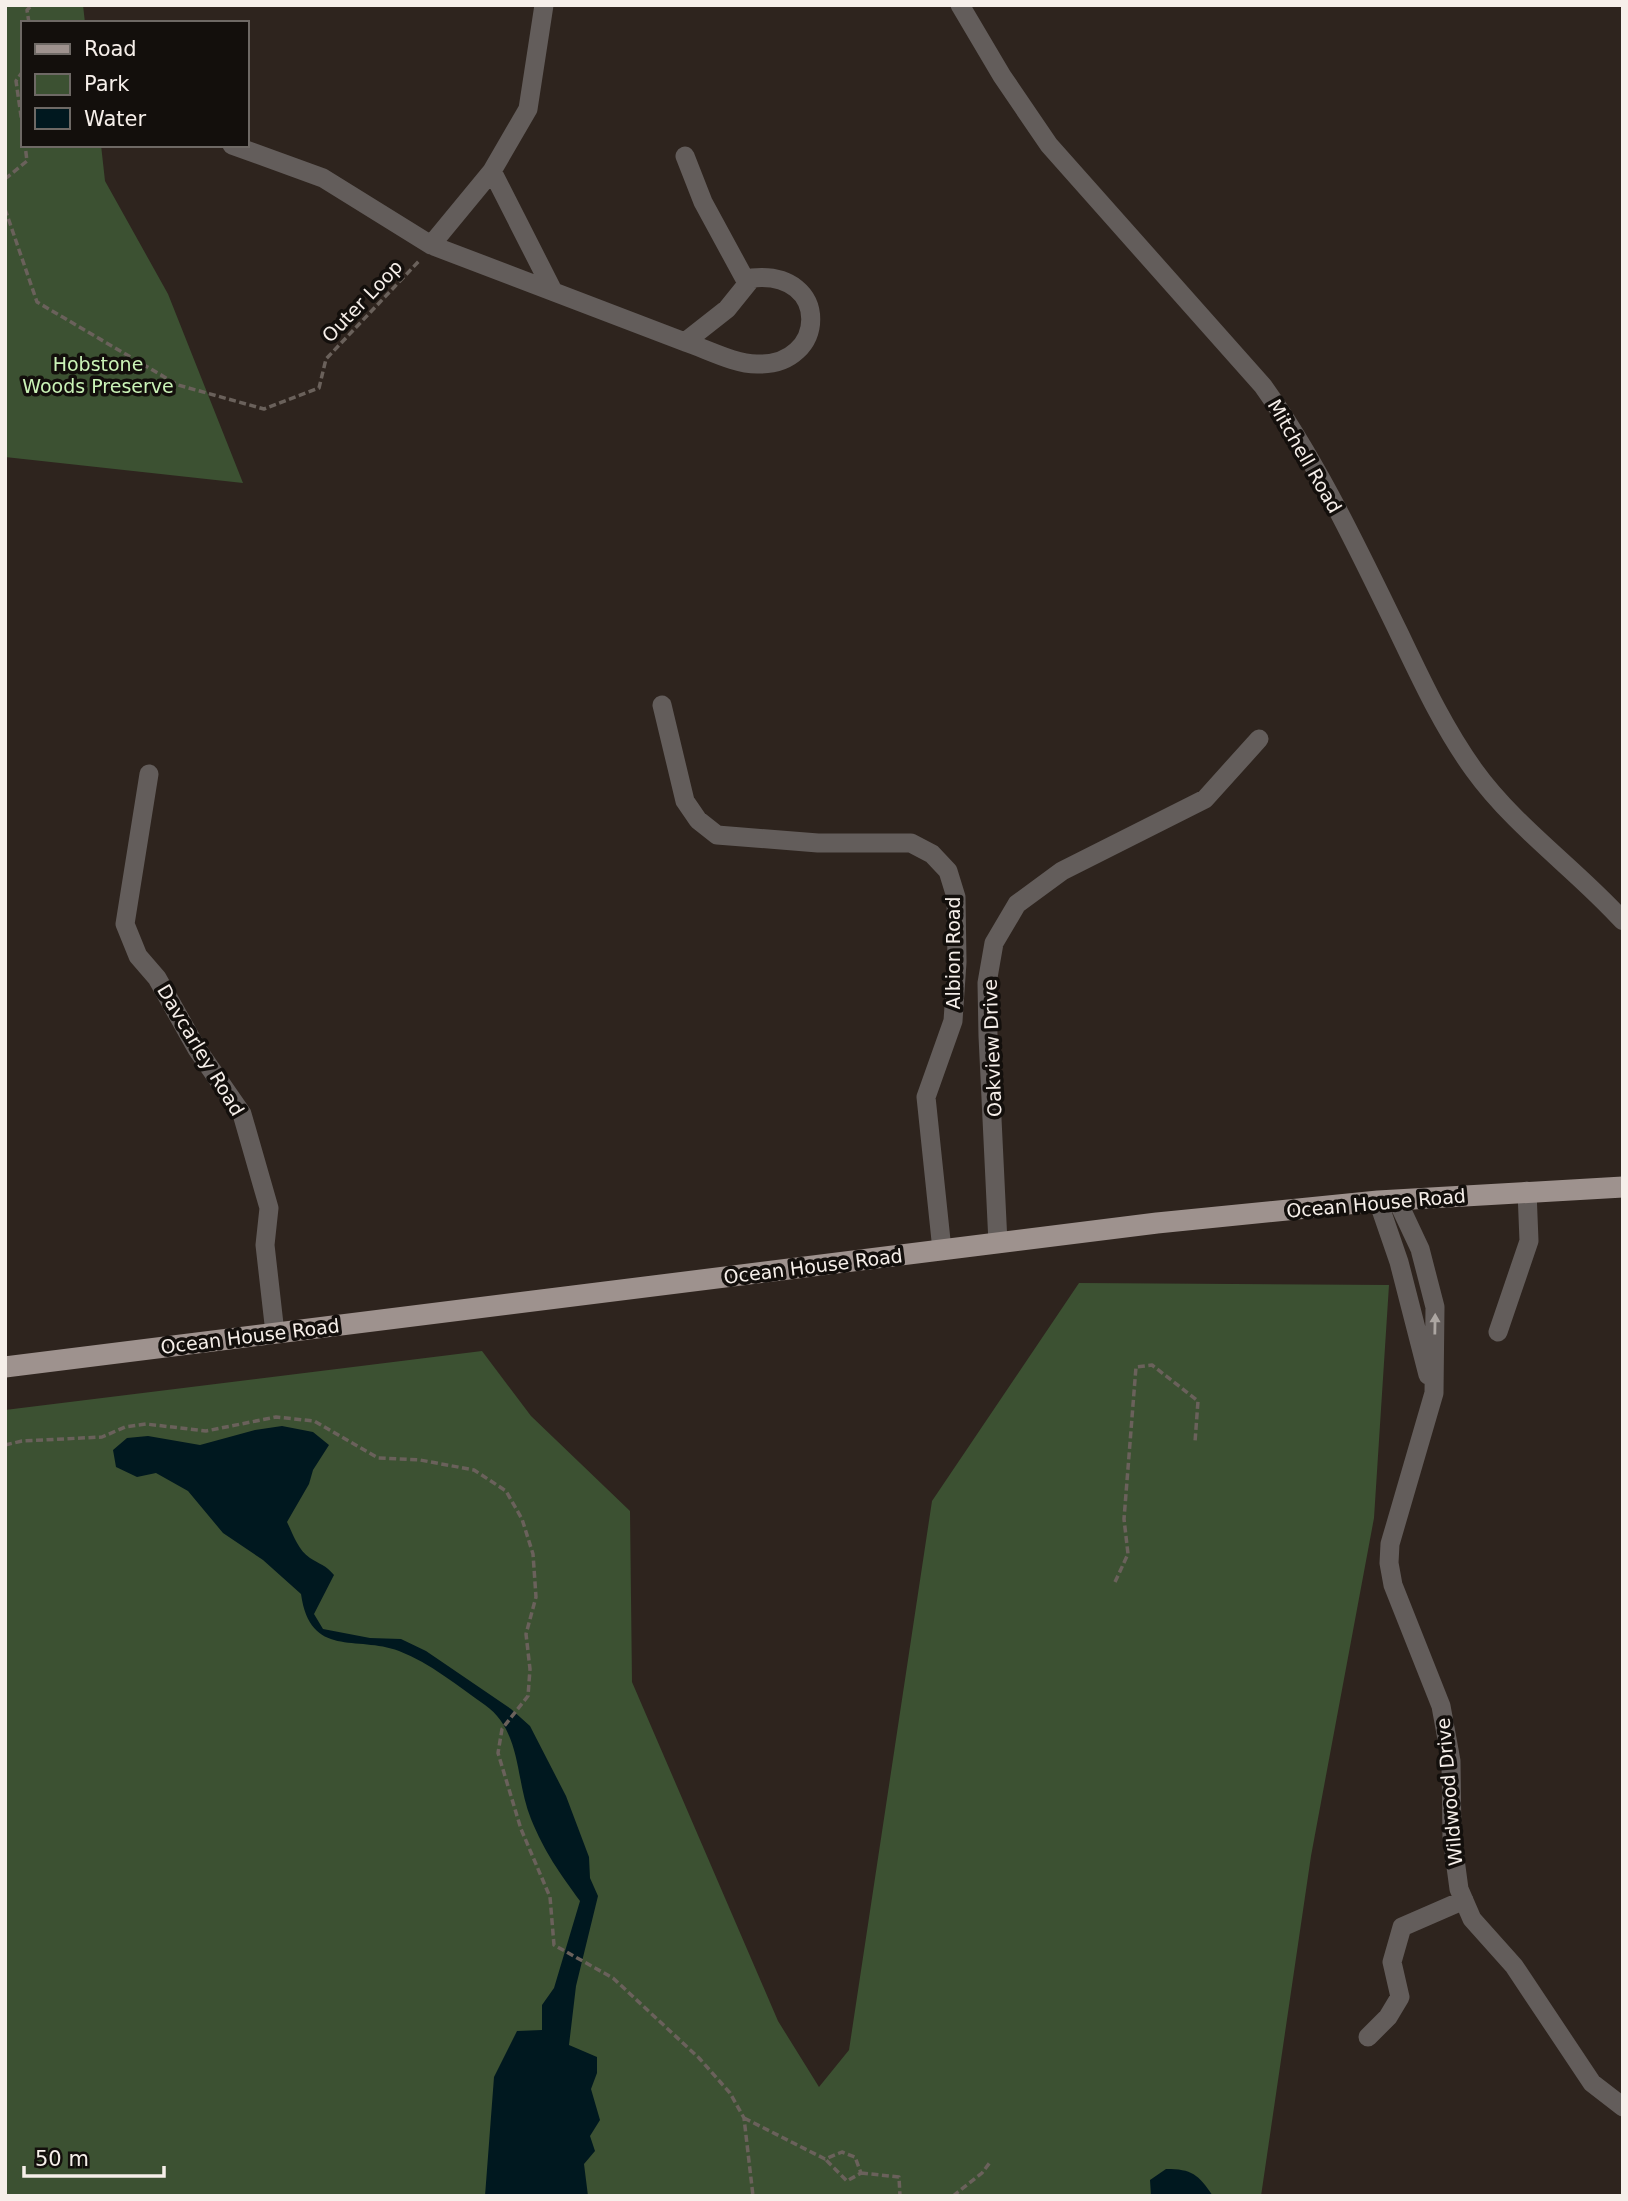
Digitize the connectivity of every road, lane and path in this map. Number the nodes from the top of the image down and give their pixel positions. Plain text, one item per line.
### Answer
1 (32, 5) edge
2 (544, 5) edge
3 (960, 5) edge
4 (29, 21) edge
5 (21, 74) edge
6 (21, 116) edge
7 (25, 147) edge
8 (238, 147) edge
9 (685, 156) dead end
10 (492, 171) junction
11 (5, 178) edge
12 (5, 209) edge
13 (432, 245) junction
14 (747, 283) junction
15 (553, 291) junction
16 (685, 342) junction
17 (662, 705) dead end
18 (1259, 739) dead end
19 (149, 774) dead end
20 (1623, 921) edge
21 (1623, 1187) edge
22 (1527, 1191) junction
23 (1388, 1200) junction
24 (998, 1243) junction
25 (942, 1250) junction
26 (1499, 1332) dead end
27 (275, 1333) junction
28 (5, 1367) edge
29 (1195, 1442) dead end
30 (5, 1445) edge
31 (1115, 1582) dead end
32 (1464, 1900) junction
33 (1368, 2037) dead end
34 (1623, 2107) edge
35 (744, 2118) junction
36 (825, 2159) junction
37 (991, 2161) dead end
38 (862, 2173) junction
39 (753, 2196) edge
40 (900, 2196) edge
41 (953, 2196) edge

1 - 4 path
2 - 10 street
3 - 20 street, Mitchell Road
5 - 6 path
7 - 11 path
8 - 13 street
9 - 14 street
10 - 13 street
10 - 15 street
12 - 13 path, Outer Loop
13 - 15 street
14 - 16 street
14 - 16 street
15 - 16 street
17 - 25 street, Albion Road
18 - 24 street, Oakview Drive
19 - 27 street, Davcarley Road
21 - 22 main road, Ocean House Road
22 - 23 main road, Ocean House Road
22 - 26 street
23 - 24 main road, Ocean House Road
23 - 32 street, Wildwood Drive
24 - 25 main road, Ocean House Road
25 - 27 main road, Ocean House Road
27 - 28 main road, Ocean House Road
29 - 31 path
30 - 35 path
32 - 33 street
32 - 34 street, Wildwood Drive
35 - 36 path
35 - 39 path
36 - 38 path
36 - 38 path
37 - 41 path
38 - 40 path

